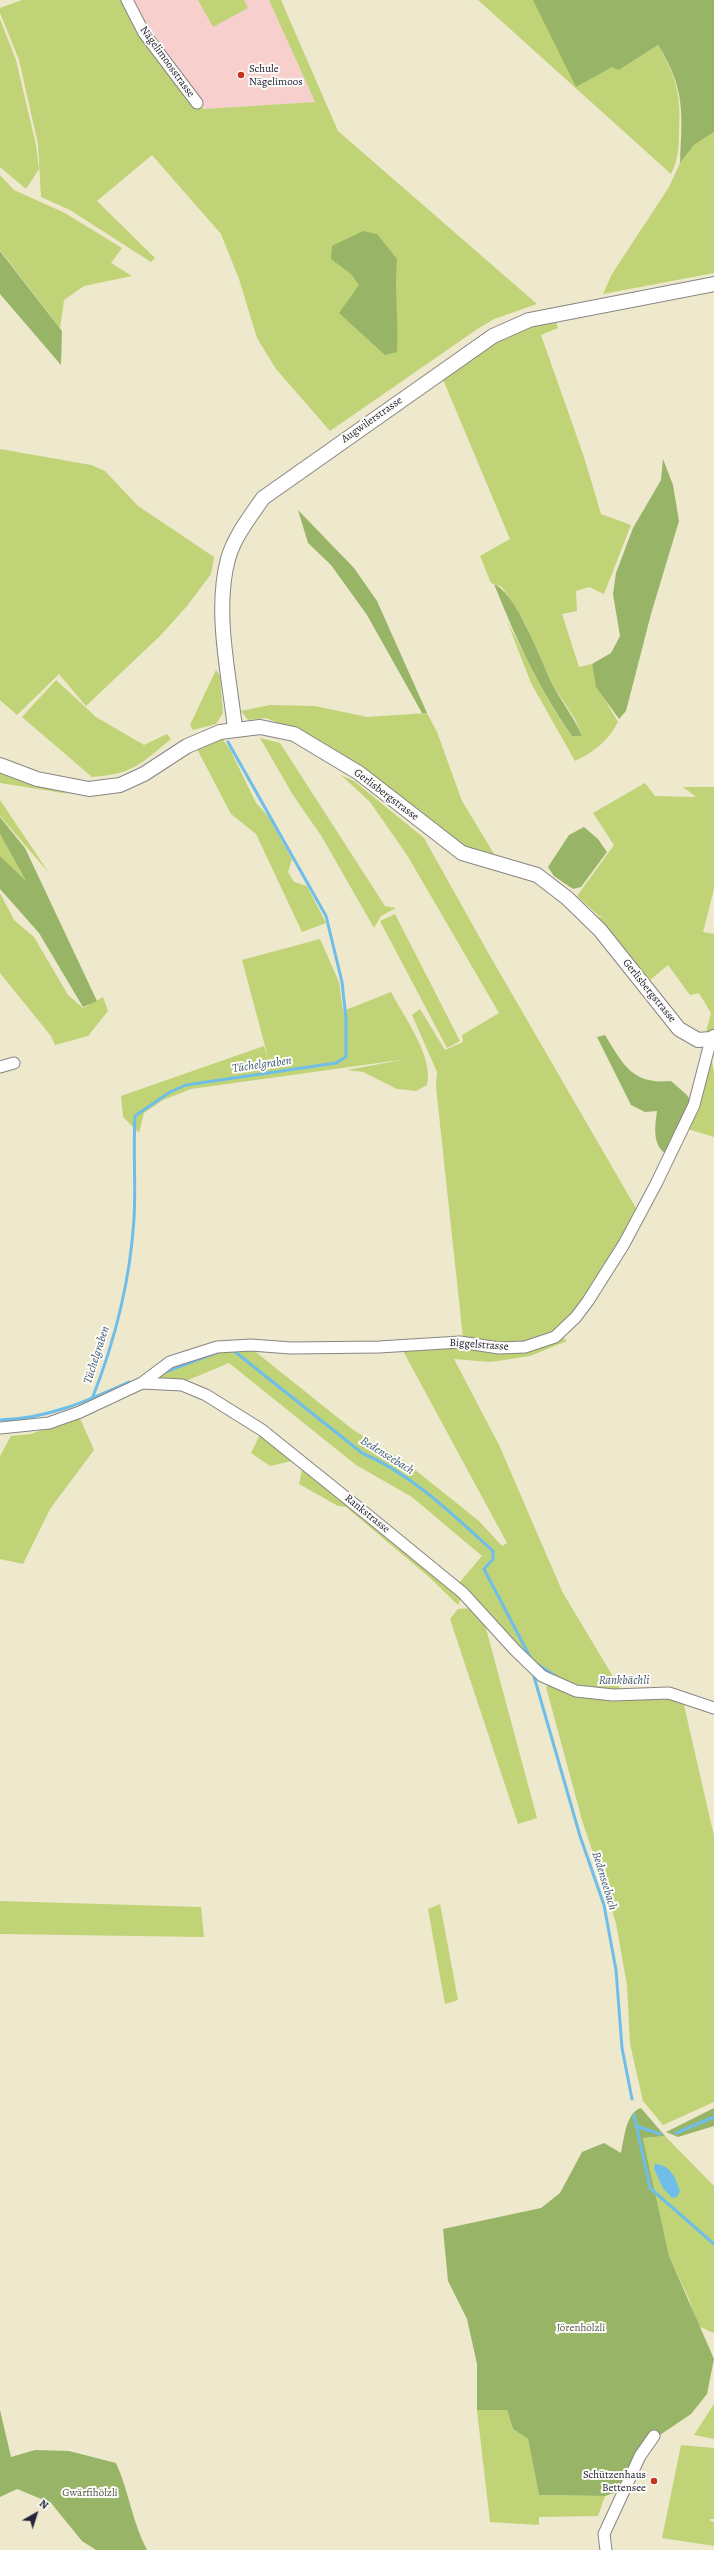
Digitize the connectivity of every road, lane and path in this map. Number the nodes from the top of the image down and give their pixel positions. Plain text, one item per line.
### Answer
1 (127, 0) edge
2 (197, 104) dead end
3 (714, 284) edge
4 (235, 728) junction
5 (0, 765) edge
6 (712, 1038) edge
7 (14, 1063) dead end
8 (0, 1067) edge
9 (142, 1384) junction
10 (0, 1428) edge
11 (714, 1708) edge
12 (654, 2436) dead end
13 (606, 2550) edge

1 - 2 street, Nägelimoosstrasse
3 - 4 street, Augwilerstrasse
4 - 5 street, Gerlisbergstrasse
4 - 6 street, Gerlisbergstrasse
6 - 9 street, Biggelstrasse
7 - 8 street
9 - 10 street, Rankstrasse
9 - 11 street, Rankstrasse
12 - 13 street

